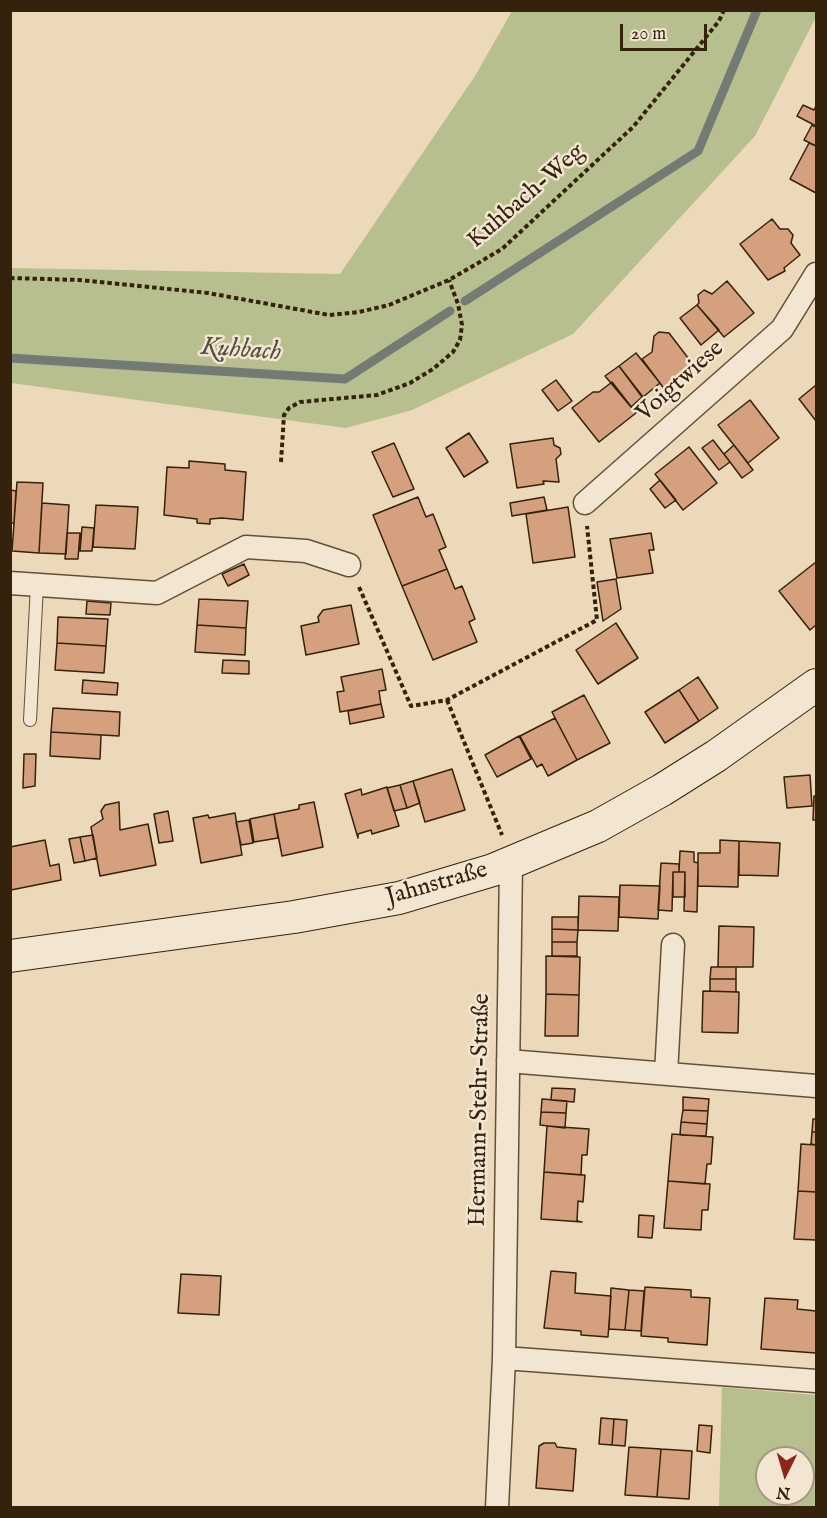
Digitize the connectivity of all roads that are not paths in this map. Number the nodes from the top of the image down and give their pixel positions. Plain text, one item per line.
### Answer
1 (816, 274) edge
2 (811, 299) edge
3 (585, 503) road end
4 (349, 565) road end
5 (10, 583) edge
6 (37, 585) junction
7 (816, 685) edge
8 (30, 720) dead end
9 (511, 863) junction
10 (673, 945) dead end
11 (10, 956) edge
12 (508, 1061) junction
13 (666, 1074) junction
14 (816, 1086) edge
15 (504, 1358) junction
16 (816, 1381) edge
17 (497, 1508) edge

1 - 2 street, Voigtwiese
2 - 3 street, Voigtwiese
4 - 6 street
5 - 6 street
6 - 8 lane
7 - 9 main road, Jahnstraße
9 - 11 main road, Jahnstraße
9 - 12 street, Hermann-Stehr-Straße
10 - 13 street
12 - 13 street
12 - 15 street, Hermann-Stehr-Straße
13 - 14 street
15 - 16 street
15 - 17 street, Hermann-Stehr-Straße

